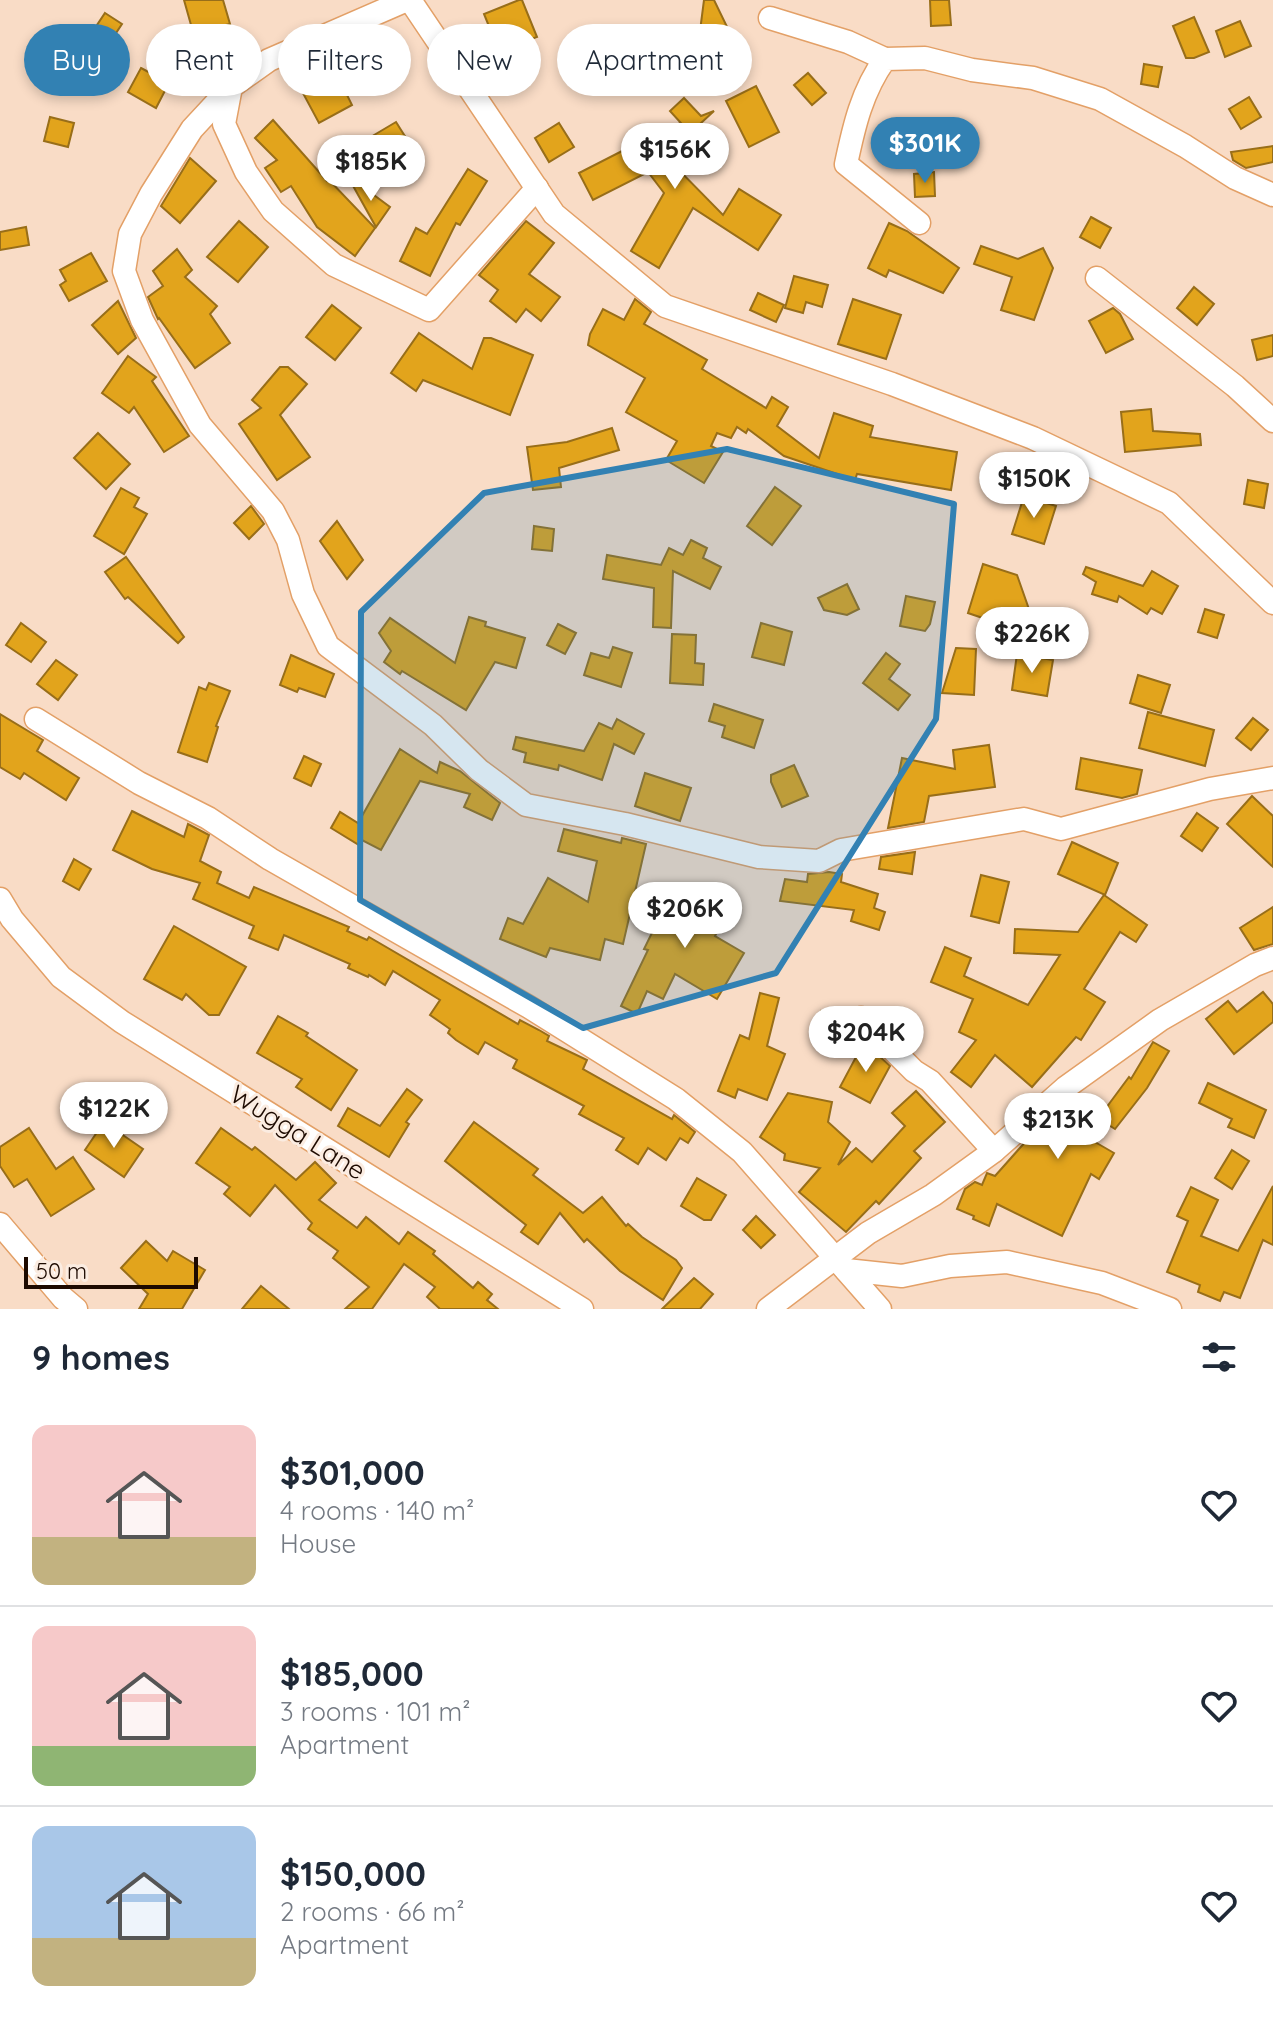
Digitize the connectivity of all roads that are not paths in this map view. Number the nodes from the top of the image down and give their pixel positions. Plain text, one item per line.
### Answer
1 (408, 0) edge
2 (770, 18) dead end
3 (885, 59) junction
4 (262, 65) edge
5 (223, 96) edge
6 (229, 96) edge
7 (537, 188) junction
8 (1273, 195) edge
9 (919, 223) dead end
10 (1097, 278) dead end
11 (1273, 421) edge
12 (1273, 603) edge
13 (36, 719) dead end
14 (1273, 778) edge
15 (0, 899) edge
16 (1273, 958) edge
17 (861, 1018) dead end
18 (994, 1151) junction
19 (0, 1224) edge
20 (841, 1264) junction
21 (76, 1309) edge
22 (582, 1309) edge
23 (768, 1309) edge
24 (880, 1309) edge
25 (1170, 1309) edge

1 - 4 street
1 - 7 street
2 - 3 street
3 - 8 street
3 - 9 street
5 - 14 street
6 - 7 street
7 - 12 street
10 - 11 street
13 - 20 street
15 - 22 street, Wugga Lane
16 - 18 street
17 - 18 street
18 - 20 street
19 - 21 street
20 - 23 street
20 - 24 street
20 - 25 street

